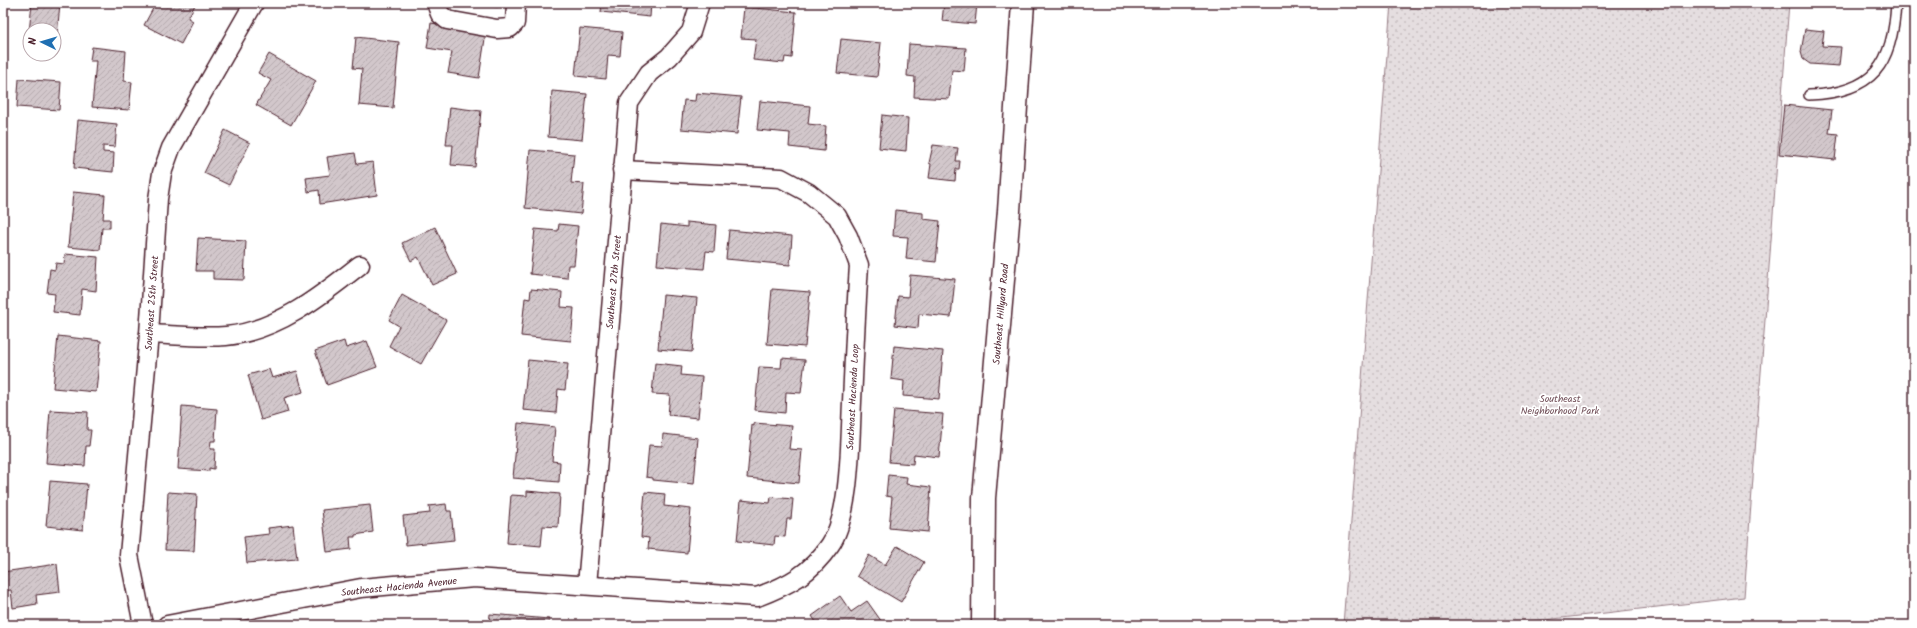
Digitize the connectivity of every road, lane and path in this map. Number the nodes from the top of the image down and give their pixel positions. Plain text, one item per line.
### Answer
1 (254, 3) edge
2 (436, 3) edge
3 (516, 3) edge
4 (700, 3) edge
5 (1023, 3) edge
6 (1896, 3) edge
7 (1809, 95) dead end
8 (622, 170) junction
9 (360, 265) dead end
10 (149, 334) junction
11 (587, 585) junction
12 (143, 625) edge
13 (166, 625) edge
14 (983, 625) edge

1 - 10 street, Southeast 25th Street
2 - 3 street
4 - 8 street, Southeast 27th Street
5 - 14 street, Southeast Hillyard Road
6 - 7 lane
8 - 11 street, Southeast 27th Street
8 - 11 street, Southeast Hacienda Loop
9 - 10 street
10 - 12 street, Southeast 25th Street
11 - 13 street, Southeast Hacienda Avenue

